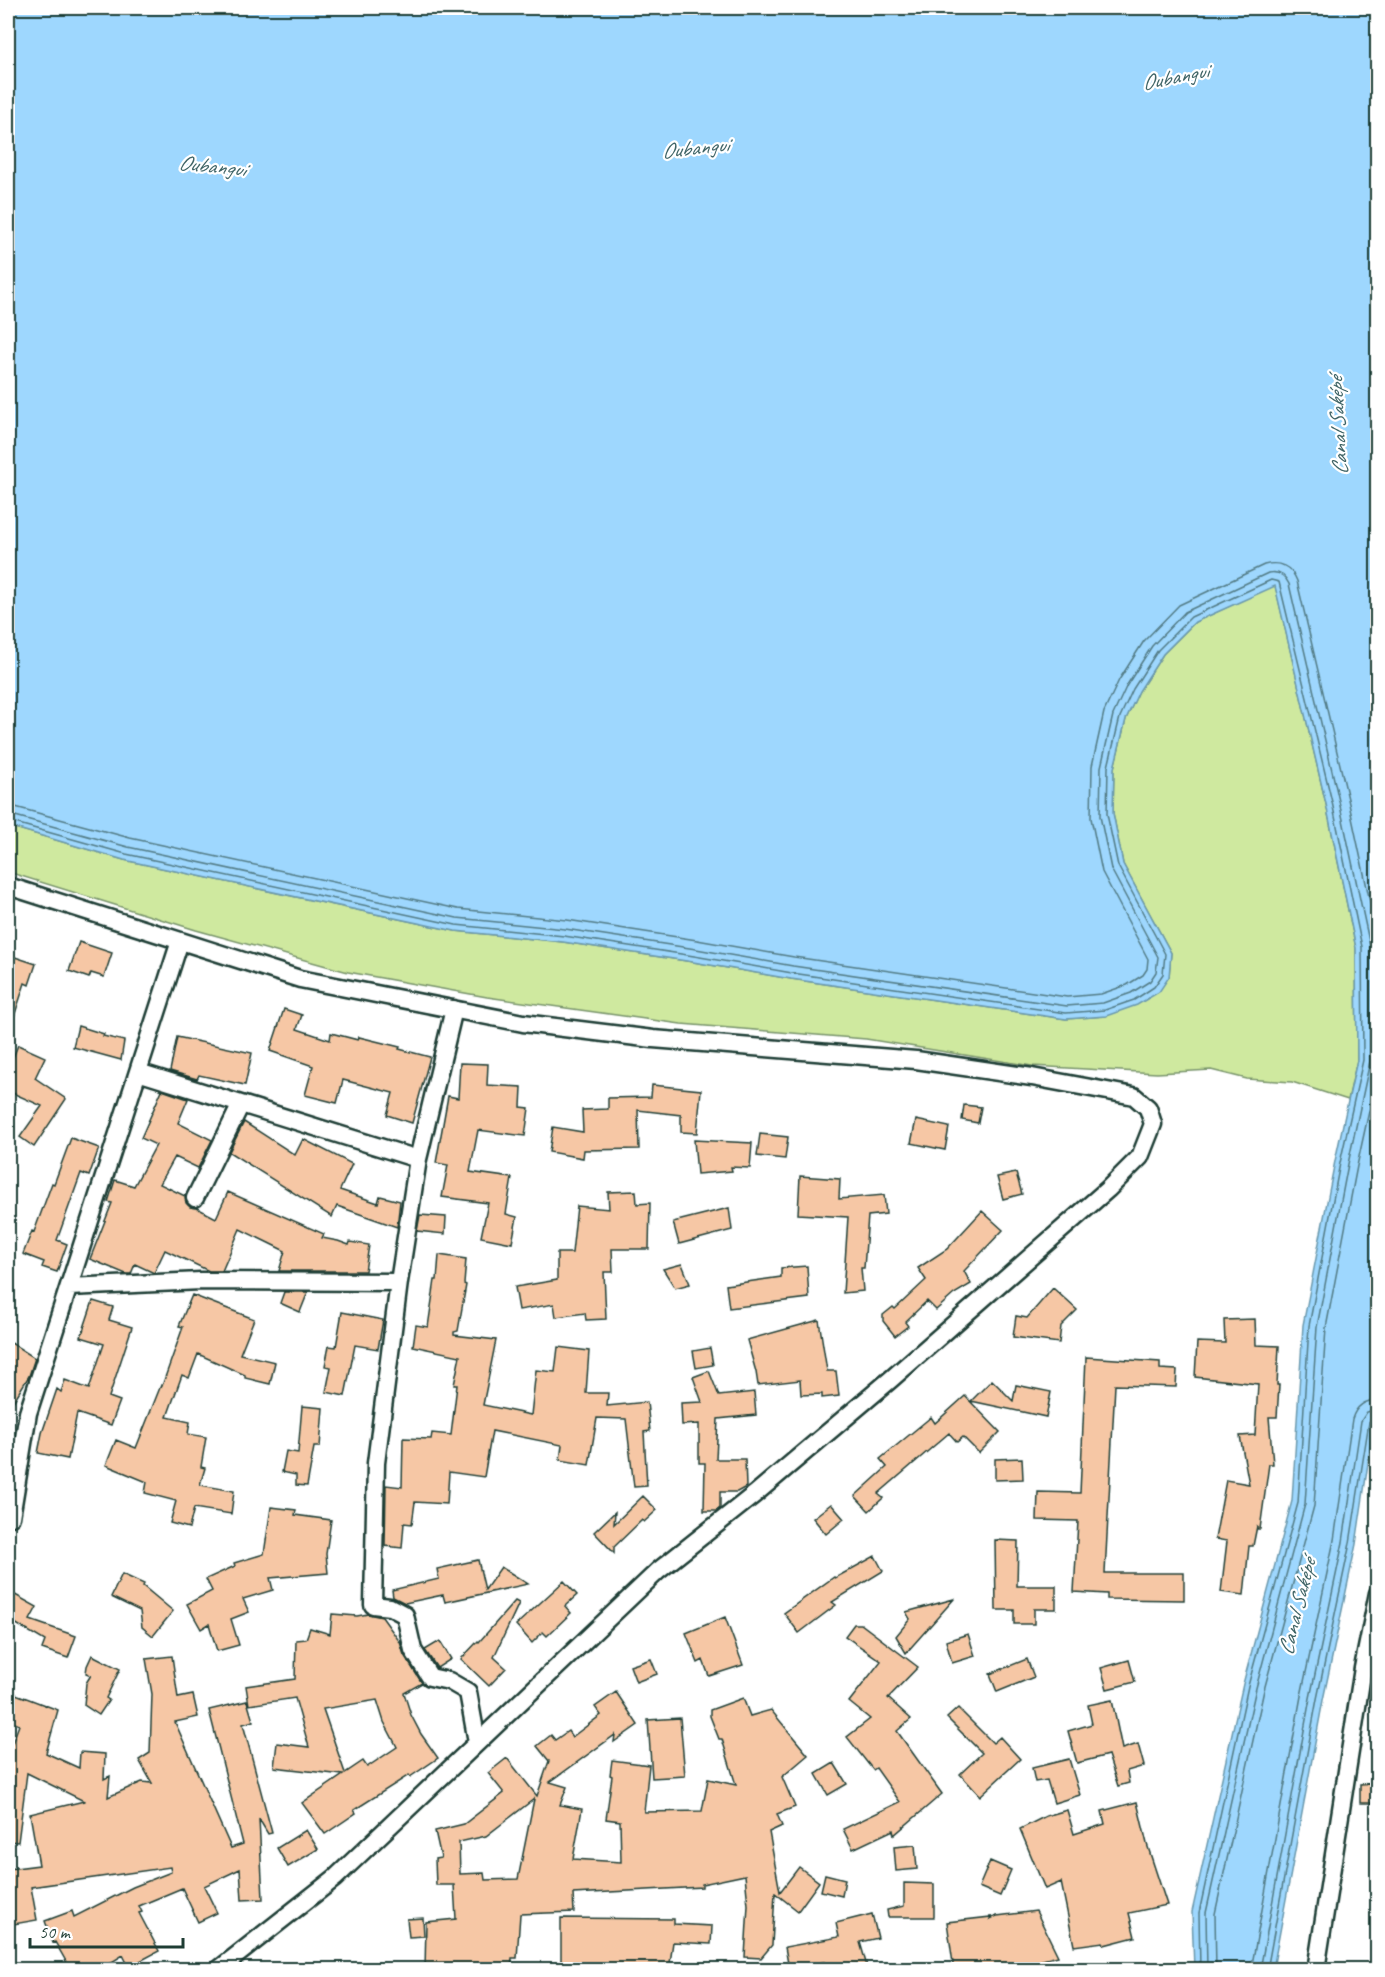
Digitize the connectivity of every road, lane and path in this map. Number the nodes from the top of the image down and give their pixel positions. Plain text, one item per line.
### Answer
1 (8, 886) edge
2 (180, 941) junction
3 (454, 1009) junction
4 (138, 1072) junction
5 (241, 1104) junction
6 (418, 1159) junction
7 (195, 1198) dead end
8 (399, 1282) junction
9 (69, 1287) junction
10 (11, 1517) dead end
11 (1377, 1593) edge
12 (477, 1742) junction
13 (218, 1970) edge
14 (1316, 1970) edge

1 - 2 street
2 - 3 street
2 - 4 street
3 - 6 street
3 - 12 street
4 - 5 street
4 - 9 street
5 - 6 street
5 - 7 street
6 - 8 street
8 - 9 street
8 - 12 street
9 - 10 street
11 - 14 street
12 - 13 street

